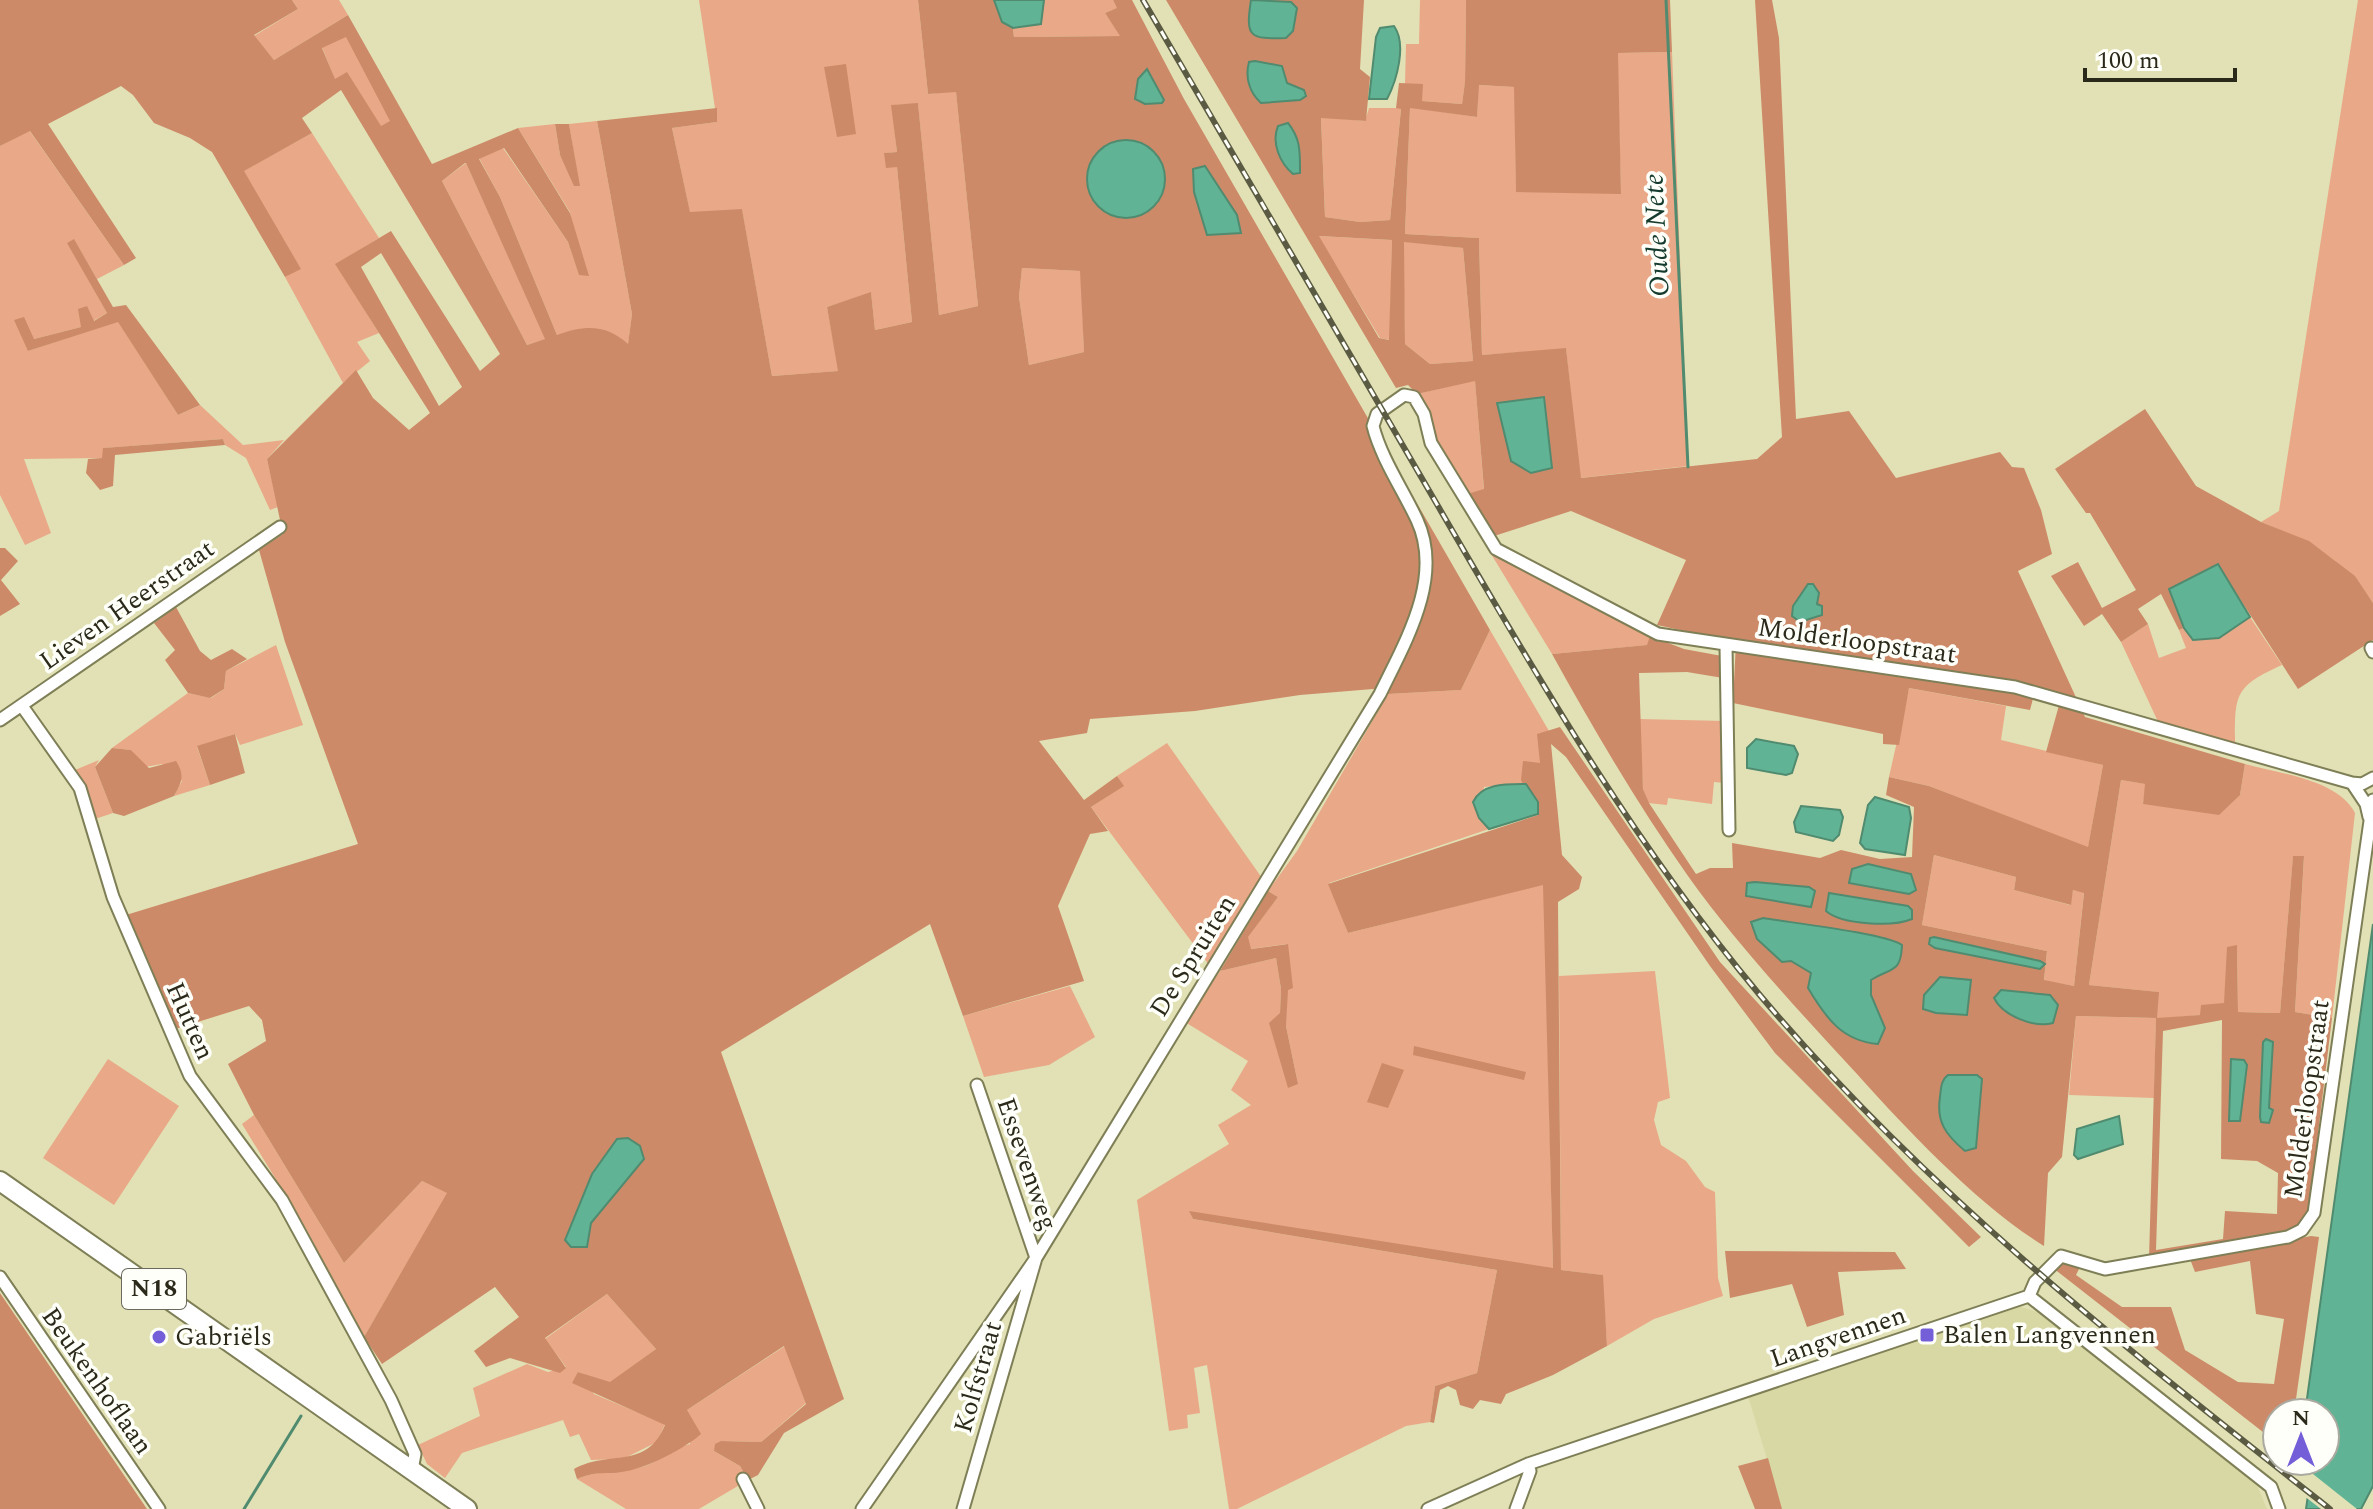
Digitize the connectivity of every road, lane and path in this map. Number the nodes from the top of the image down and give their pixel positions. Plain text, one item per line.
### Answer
1 (1394, 401) joint
2 (280, 527) dead end
3 (1726, 646) junction
4 (22, 706) junction
5 (0, 720) edge
6 (2373, 778) edge
7 (2352, 783) junction
8 (2373, 800) edge
9 (2369, 817) junction
10 (1729, 830) dead end
11 (977, 1085) dead end
12 (0, 1181) edge
13 (1036, 1258) junction
14 (0, 1277) edge
15 (2029, 1296) junction
16 (1528, 1464) junction
17 (412, 1470) junction
18 (743, 1479) dead end
19 (159, 1509) edge
20 (467, 1509) edge
21 (758, 1509) edge
22 (862, 1509) edge
23 (963, 1509) edge
24 (1428, 1509) edge
25 (1516, 1509) edge
26 (2279, 1509) edge

1 - 3 street, Molderloopstraat
1 - 13 street, De Spruiten
2 - 4 street, Lieven Heerstraat
3 - 7 street, Molderloopstraat
3 - 10 street, Molderloopstraat
4 - 5 street, Lieven Heerstraat
4 - 17 street, Hutten
6 - 7 street, Molderloopstraat
7 - 9 street
8 - 9 street, Molderloopstraat
9 - 15 street, Molderloopstraat
11 - 13 street, Essevenweg
12 - 17 main road, N18
13 - 22 street, De Spruiten
13 - 23 street, Kolfstraat
14 - 19 street, Beukenhoflaan
15 - 16 street, Langvennen
15 - 26 street
16 - 24 street, Langvennen
16 - 25 street
17 - 20 main road, N18
18 - 21 street

